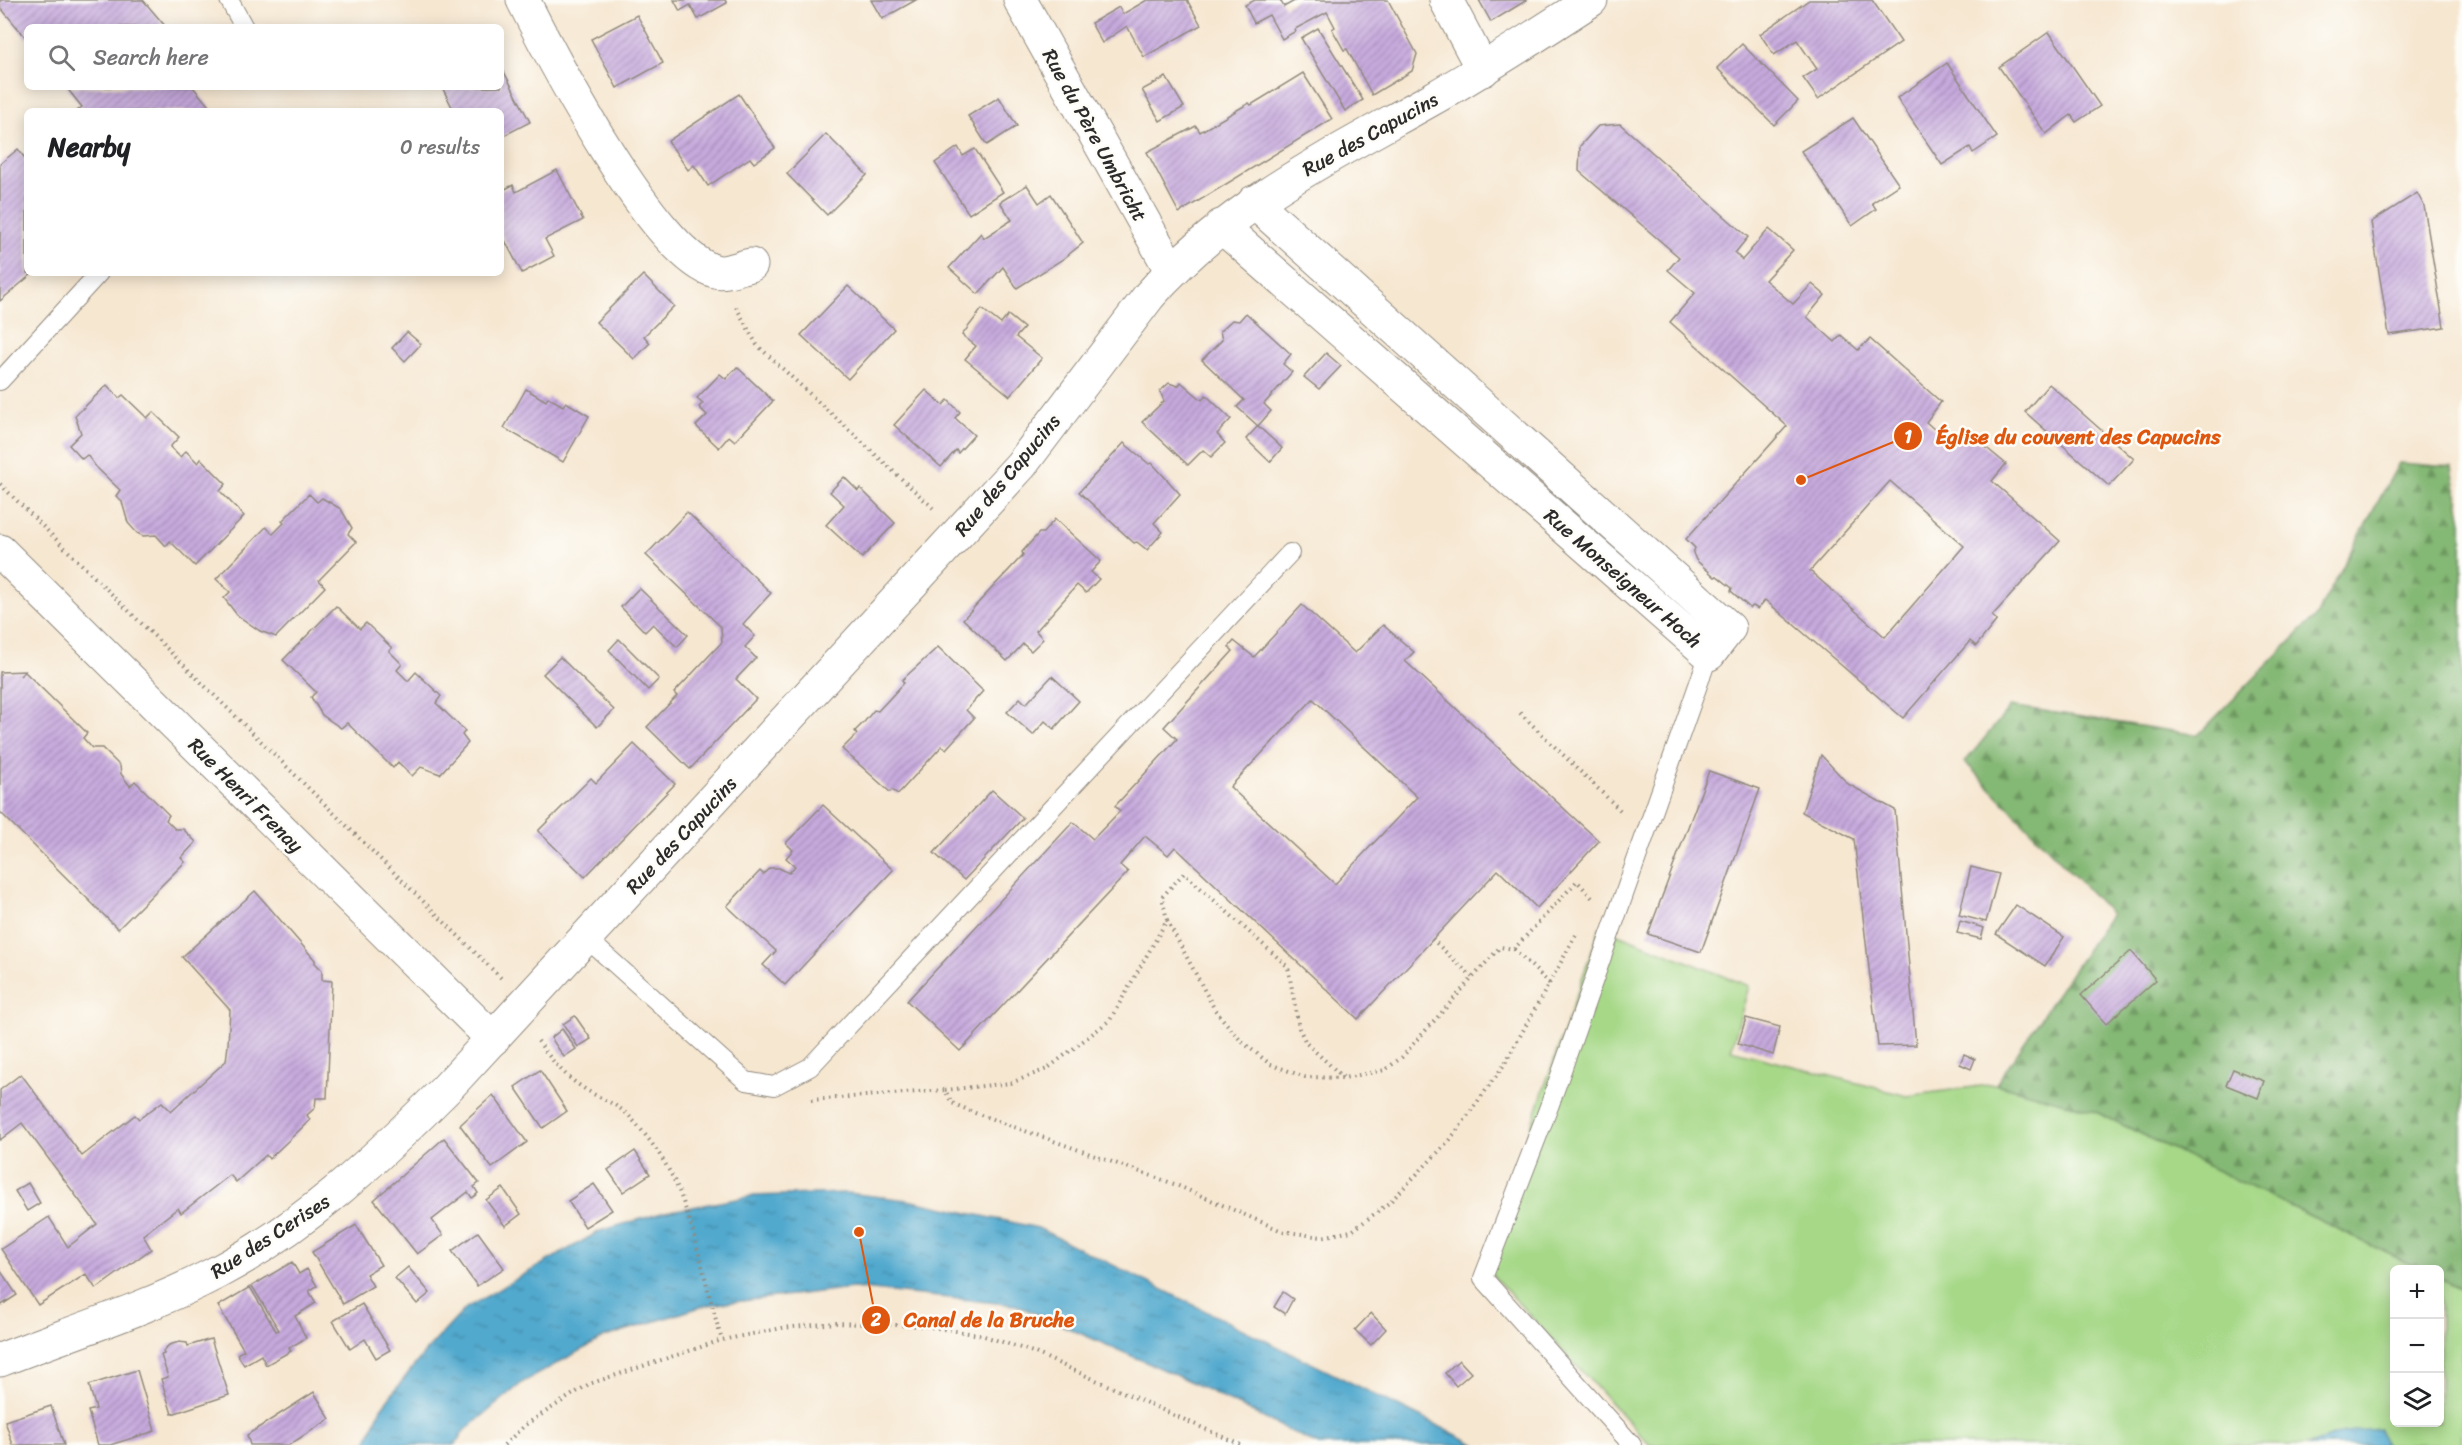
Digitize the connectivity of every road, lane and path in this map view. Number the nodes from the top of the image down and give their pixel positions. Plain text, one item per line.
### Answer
1 (230, 0) edge
2 (1020, 0) edge
3 (1446, 0) edge
4 (1591, 0) edge
5 (536, 7) edge
6 (242, 24) edge
7 (1483, 70) junction
8 (1254, 202) junction
9 (1221, 226) junction
10 (751, 265) dead end
11 (1172, 270) junction
12 (716, 272) junction
13 (96, 276) edge
14 (0, 381) edge
15 (0, 484) edge
16 (960, 532) junction
17 (0, 551) edge
18 (1290, 553) dead end
19 (1709, 654) junction
20 (1520, 713) dead end
21 (1623, 820) dead end
22 (1599, 890) dead end
23 (1167, 920) junction
24 (1578, 932) dead end
25 (586, 938) junction
26 (1432, 939) dead end
27 (1514, 949) junction
28 (1472, 977) junction
29 (1551, 984) junction
30 (519, 1009) junction
31 (492, 1039) junction
32 (1344, 1078) junction
33 (774, 1086) junction
34 (945, 1090) junction
35 (722, 1340) junction
36 (0, 1360) edge
37 (504, 1445) edge
38 (1241, 1445) edge
39 (1632, 1445) edge

1 - 6 lane
2 - 11 street, Rue du Père Umbricht
3 - 7 street
4 - 7 street, Rue des Capucins
5 - 12 street
7 - 8 street, Rue des Capucins
8 - 9 street, Rue des Capucins
8 - 19 street, Rue Monseigneur Hoch
9 - 11 street, Rue des Capucins
9 - 19 street, Rue Monseigneur Hoch
10 - 12 street
11 - 16 street, Rue des Capucins
12 - 16 path
13 - 14 lane
15 - 30 path
16 - 25 street, Rue des Capucins
17 - 31 street, Rue Henri Frenay
18 - 33 lane
19 - 39 lane
20 - 21 path
22 - 27 path
23 - 32 path
23 - 32 path
23 - 34 path
24 - 29 path
25 - 30 street, Rue des Capucins
25 - 33 lane
26 - 28 path
27 - 28 path
27 - 29 path
28 - 32 path
29 - 34 path
30 - 31 street, Rue des Capucins
30 - 35 path
31 - 36 street, Rue des Cerises
33 - 34 path
35 - 37 path
35 - 38 path

